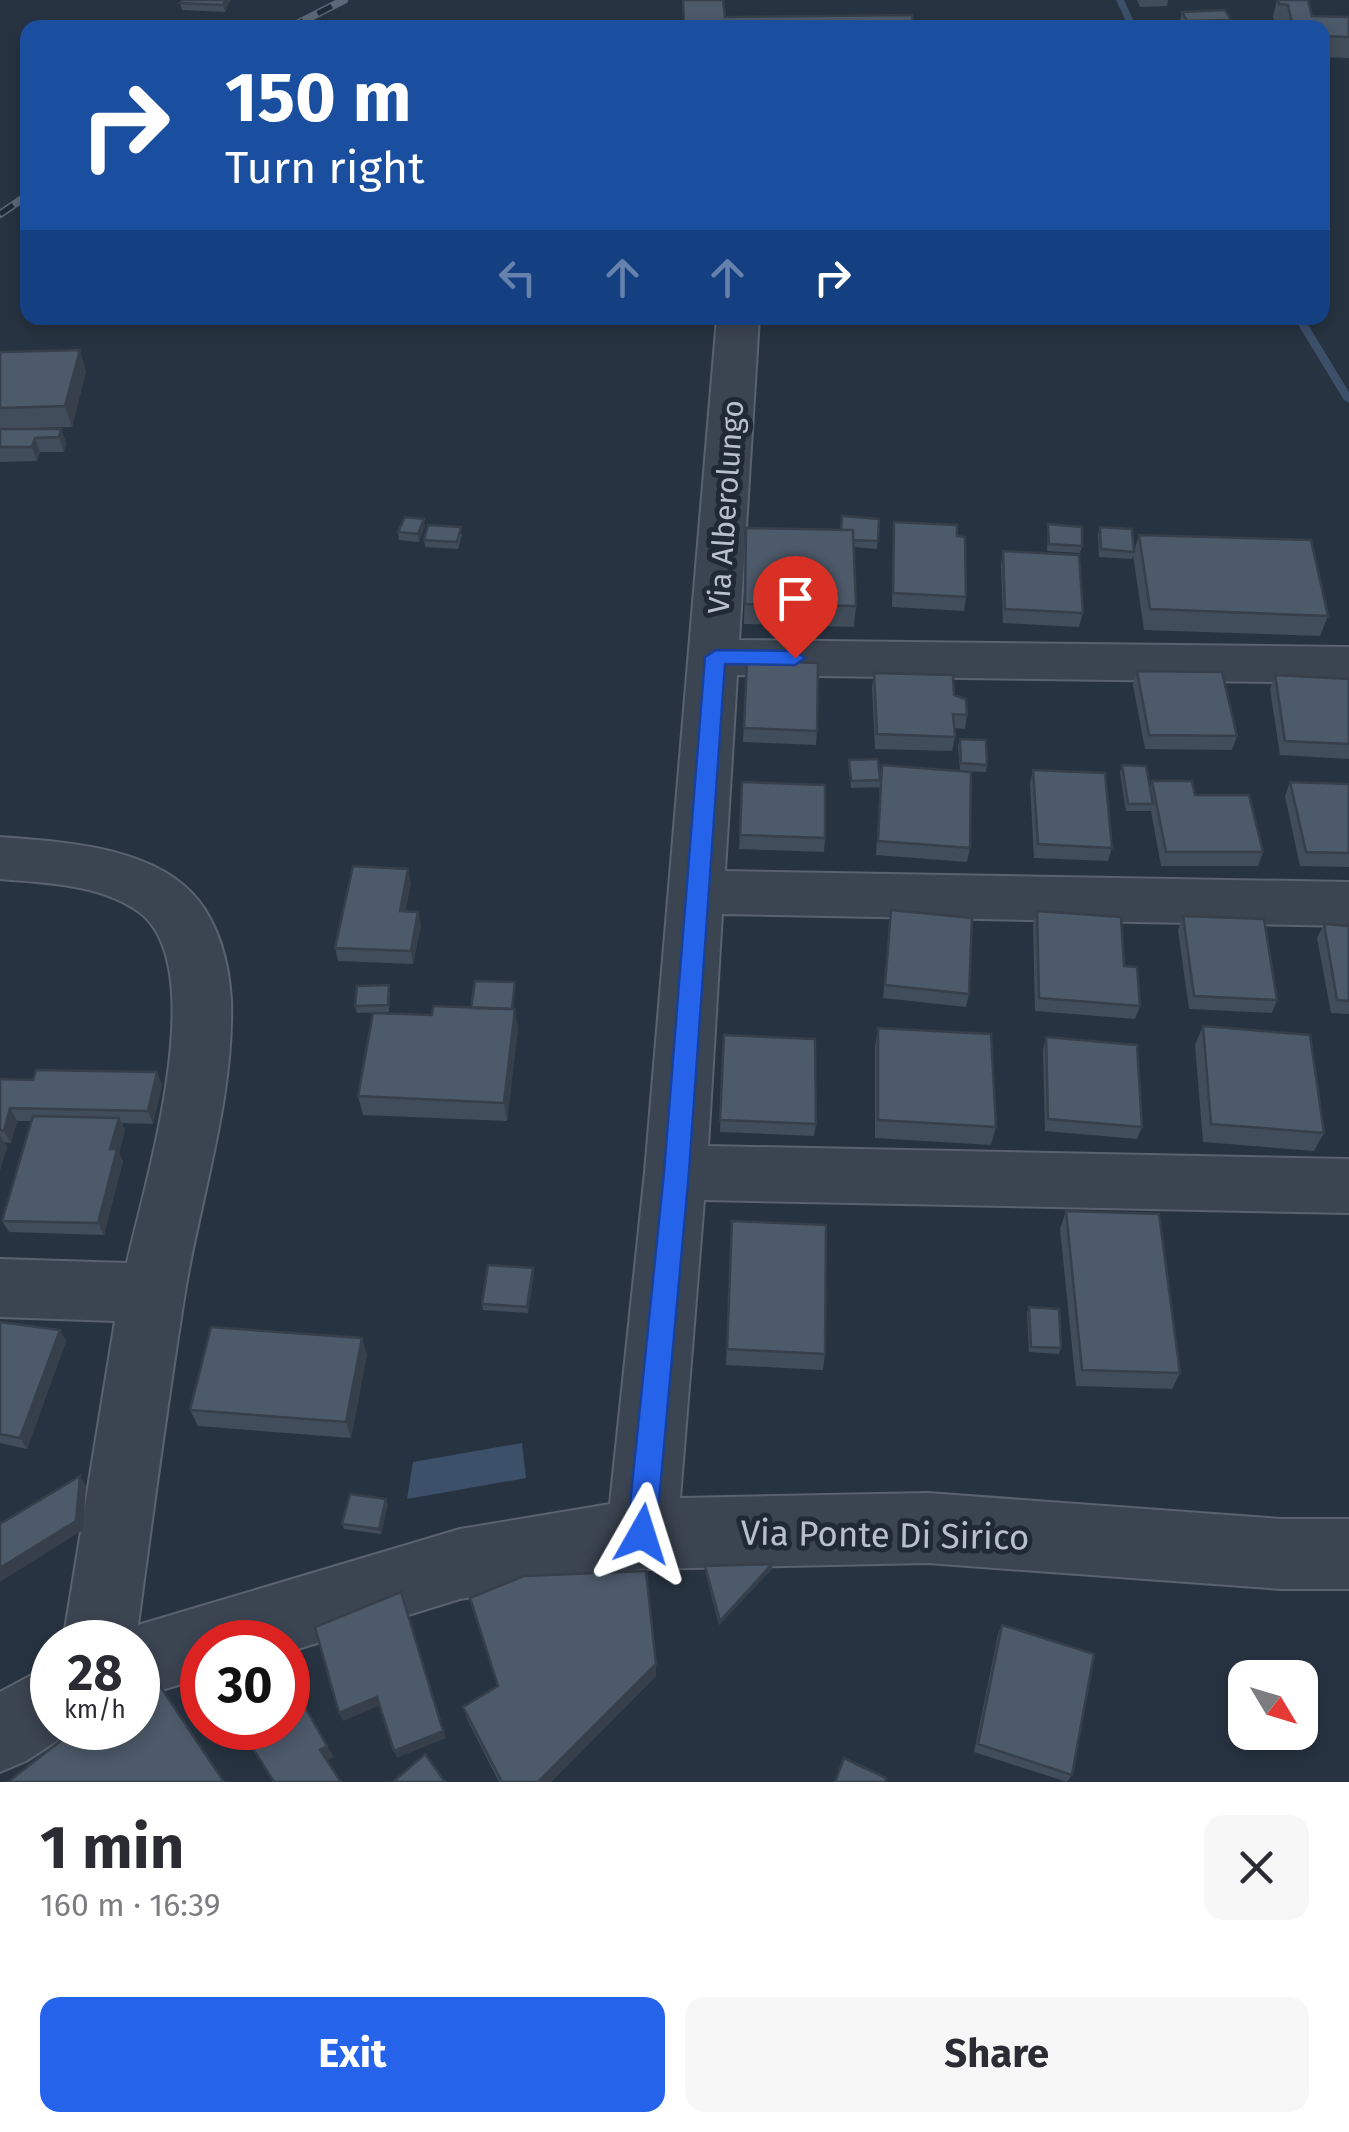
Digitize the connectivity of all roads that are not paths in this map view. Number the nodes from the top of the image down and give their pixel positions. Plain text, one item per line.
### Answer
1 (738, 325) edge
2 (716, 657) junction
3 (1349, 665) edge
4 (0, 858) edge
5 (698, 892) junction
6 (1349, 904) edge
7 (676, 1172) junction
8 (1349, 1186) edge
9 (0, 1288) edge
10 (153, 1293) junction
11 (642, 1534) junction
12 (1281, 1554) junction
13 (1349, 1554) edge
14 (1349, 1591) edge
15 (102, 1620) edge
16 (160, 1654) edge
17 (30, 1715) edge
18 (0, 1735) edge

1 - 2 street, Via Alberolungo
2 - 3 street
2 - 5 street, Via Alberolungo
4 - 10 street
5 - 6 street
5 - 7 street, Via Alberolungo
7 - 8 street
7 - 11 street, Via Alberolungo
9 - 10 street
10 - 15 street
11 - 12 street, Via Ponte Di Sirico
11 - 16 street, Via Ponte Di Sirico
12 - 13 street, Via Ponte Di Sirico
12 - 14 street
17 - 18 street

